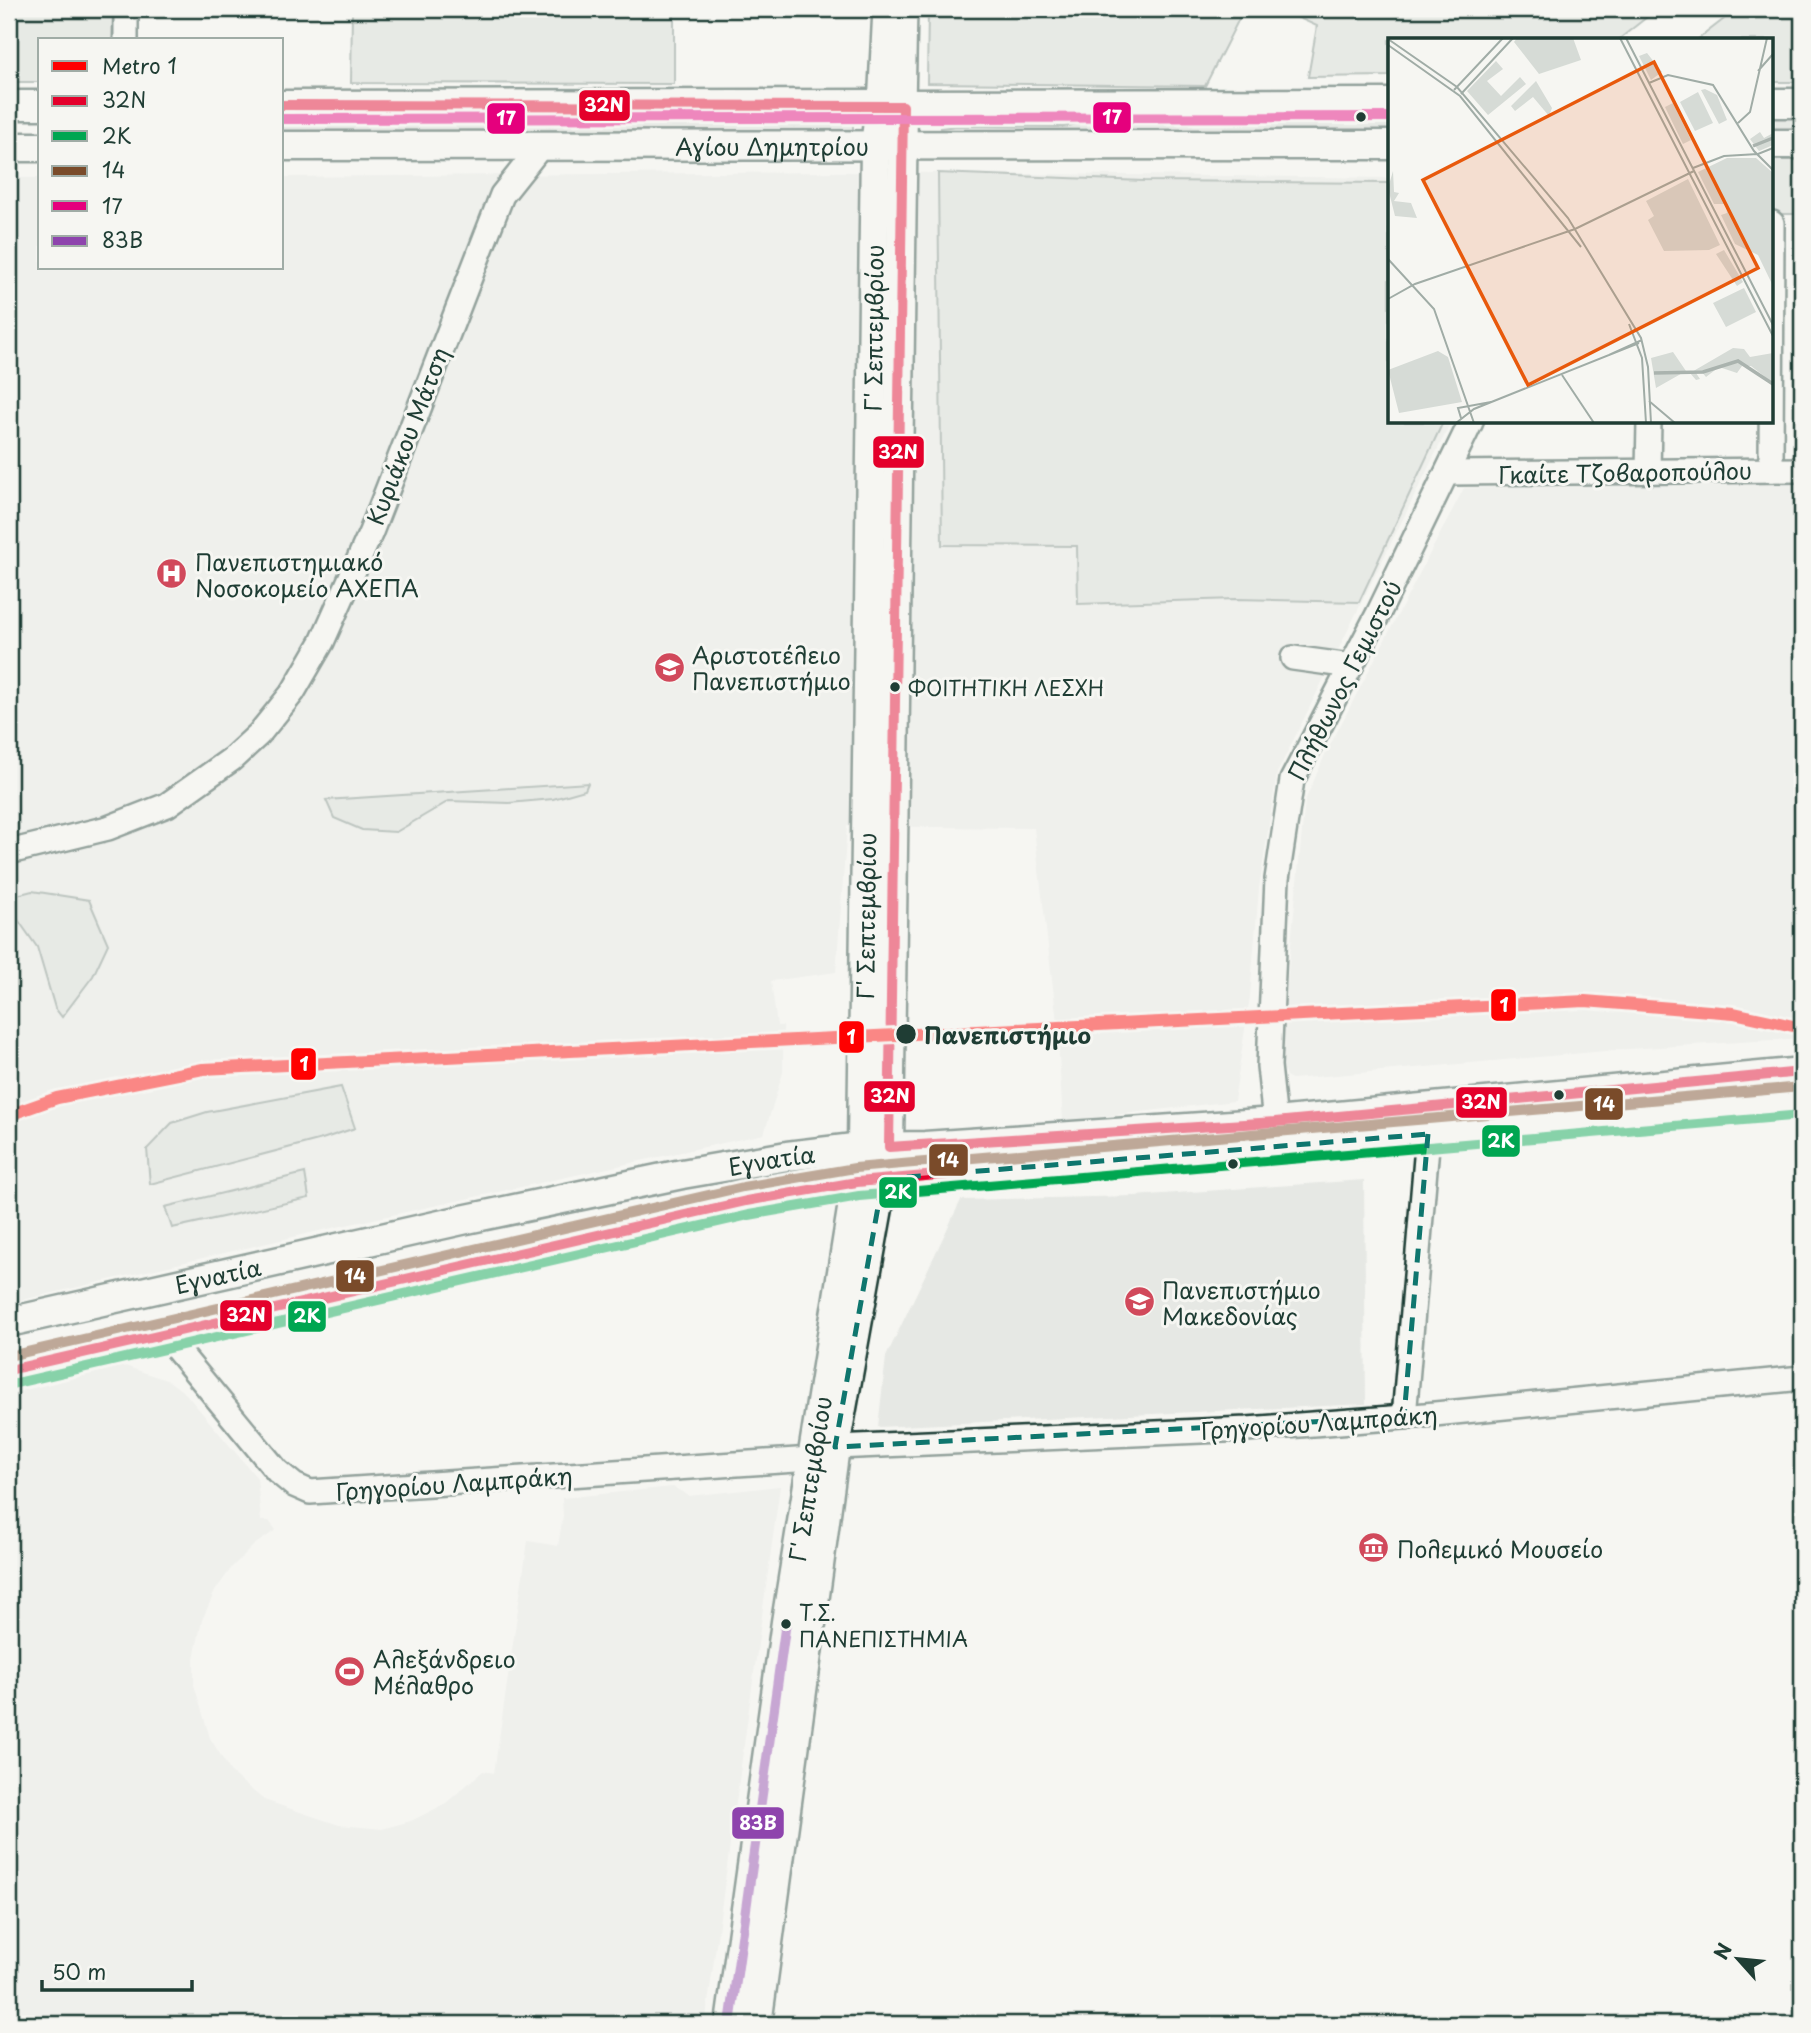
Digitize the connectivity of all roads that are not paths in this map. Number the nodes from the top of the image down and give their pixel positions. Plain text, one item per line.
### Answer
1 (126, 9) edge
2 (885, 9) edge
3 (905, 9) edge
4 (126, 38) edge
5 (1388, 103) edge
6 (1772, 103) edge
7 (1802, 103) edge
8 (9, 105) edge
9 (38, 105) edge
10 (284, 105) edge
11 (892, 106) junction
12 (1772, 144) edge
13 (1802, 144) edge
14 (1388, 145) edge
15 (284, 146) edge
16 (541, 146) junction
17 (875, 146) junction
18 (904, 146) junction
19 (9, 147) edge
20 (38, 147) edge
21 (1470, 424) edge
22 (1648, 424) edge
23 (1771, 424) edge
24 (1771, 470) junction
25 (1802, 470) edge
26 (1648, 471) junction
27 (1447, 473) junction
28 (1293, 657) dead end
29 (1351, 666) junction
30 (9, 852) edge
31 (1802, 1072) edge
32 (1802, 1101) edge
33 (1275, 1122) junction
34 (1428, 1134) junction
35 (875, 1147) junction
36 (870, 1180) junction
37 (9, 1322) edge
38 (165, 1335) junction
39 (9, 1370) edge
40 (1802, 1378) edge
41 (1404, 1417) junction
42 (824, 1453) junction
43 (772, 1816) junction
44 (730, 2024) edge
45 (757, 2024) edge

1 - 4 street
2 - 11 street, Γ' Σεπτεμβρίου
3 - 11 street, Γ' Σεπτεμβρίου
5 - 11 main road, Αγίου Δημητρίου
6 - 7 main road
8 - 9 main road
10 - 11 main road, Αγίου Δημητρίου
11 - 17 main road, Γ' Σεπτεμβρίου
11 - 18 main road, Γ' Σεπτεμβρίου
12 - 13 main road
14 - 18 main road, Αγίου Δημητρίου
15 - 16 main road, Αγίου Δημητρίου
16 - 17 main road, Αγίου Δημητρίου
16 - 30 street, Κυριάκου Μάτση
17 - 18 main road, Αγίου Δημητρίου
17 - 35 main road, Γ' Σεπτεμβρίου
18 - 35 main road, Γ' Σεπτεμβρίου
19 - 20 main road
21 - 27 street, Πλήθωνος Γεμιστού
22 - 26 street
23 - 24 street
24 - 25 street, Γκαίτε Τζοβαροπούλου
24 - 26 street, Γκαίτε Τζοβαροπούλου
26 - 27 street, Γκαίτε Τζοβαροπούλου
27 - 29 street, Πλήθωνος Γεμιστού
28 - 29 street
29 - 33 street, Πλήθωνος Γεμιστού
31 - 33 main road, Εγνατία
32 - 34 main road, Εγνατία
33 - 35 main road, Εγνατία
34 - 36 main road, Εγνατία
34 - 41 street
35 - 36 main road, Γ' Σεπτεμβρίου
35 - 37 main road, Εγνατία
36 - 38 main road, Εγνατία
36 - 42 main road, Γ' Σεπτεμβρίου
38 - 39 main road, Εγνατία
38 - 42 street, Γρηγορίου Λαμπράκη
40 - 41 street, Γρηγορίου Λαμπράκη
41 - 42 street, Γρηγορίου Λαμπράκη
42 - 43 main road, Γ' Σεπτεμβρίου
43 - 44 main road, Γ' Σεπτεμβρίου
43 - 45 main road, Γ' Σεπτεμβρίου

